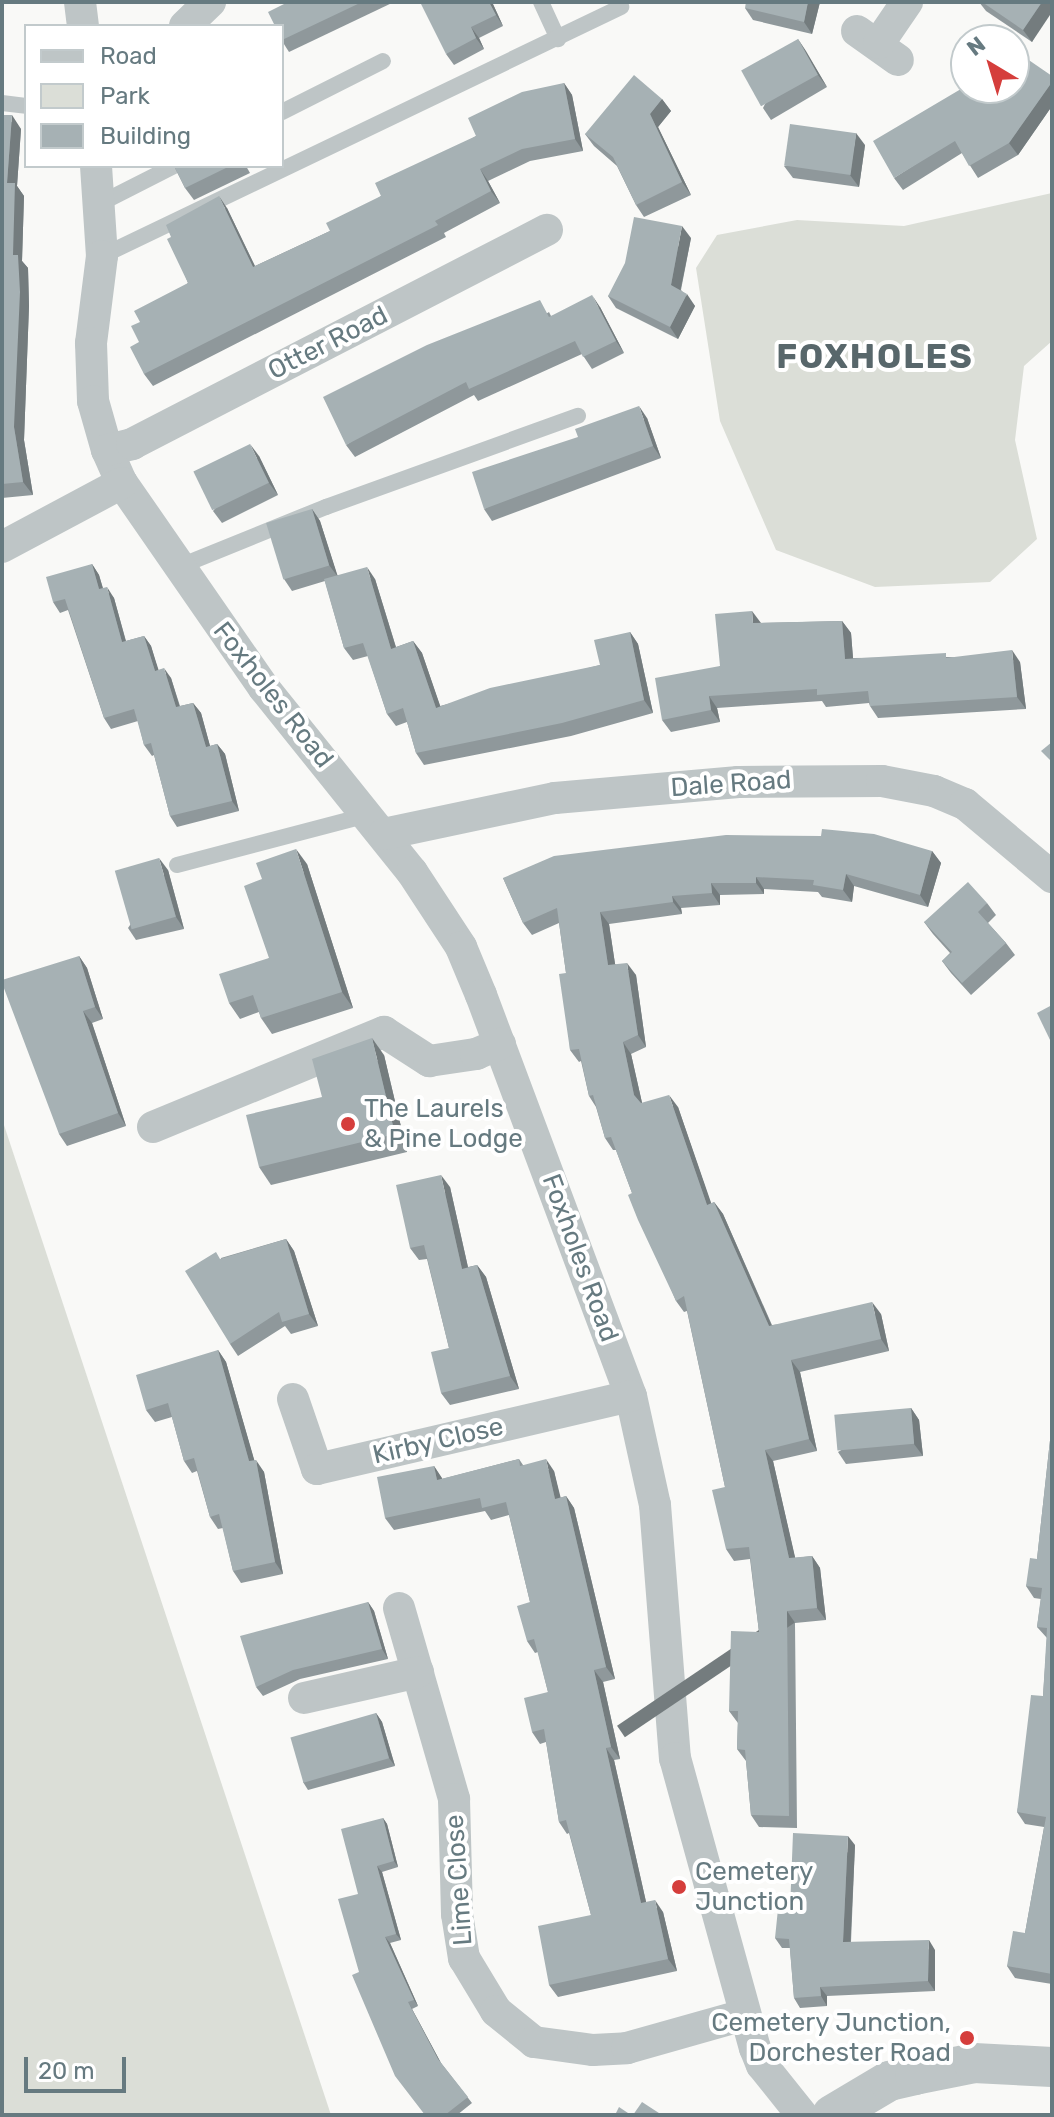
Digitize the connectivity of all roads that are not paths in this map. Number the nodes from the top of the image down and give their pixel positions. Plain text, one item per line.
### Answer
1 (80, 2) edge
2 (210, 2) edge
3 (541, 2) edge
4 (907, 2) edge
5 (621, 7) dead end
6 (83, 24) edge
7 (187, 24) edge
8 (558, 39) junction
9 (878, 45) dead end
10 (383, 61) dead end
11 (2, 103) edge
12 (24, 106) edge
13 (284, 111) edge
14 (96, 168) edge
15 (170, 168) edge
16 (101, 203) junction
17 (547, 230) dead end
18 (102, 256) junction
19 (578, 416) dead end
20 (107, 450) junction
21 (122, 483) junction
22 (2, 547) edge
23 (178, 567) junction
24 (376, 824) junction
25 (177, 865) dead end
26 (1052, 877) edge
27 (500, 1044) junction
28 (153, 1127) dead end
29 (631, 1396) junction
30 (293, 1399) dead end
31 (399, 1608) dead end
32 (418, 1672) junction
33 (304, 1698) dead end
34 (744, 2015) junction
35 (1052, 2067) edge
36 (802, 2115) edge
37 (832, 2115) edge

1 - 6 street
2 - 7 street
3 - 8 lane
4 - 9 street
5 - 8 lane
8 - 18 lane
10 - 13 lane
11 - 12 lane
14 - 16 street, Foxholes Road
15 - 16 lane
16 - 18 street, Foxholes Road
17 - 20 street, Otter Road
18 - 20 street, Foxholes Road
19 - 23 lane
20 - 21 street, Foxholes Road
21 - 22 street
21 - 23 street, Foxholes Road
23 - 24 street, Foxholes Road
24 - 25 lane
24 - 26 street, Dale Road
24 - 27 street, Foxholes Road
27 - 28 street
27 - 29 street, Foxholes Road
29 - 30 street, Kirby Close
29 - 34 street, Foxholes Road
31 - 32 street, Lime Close
32 - 33 street
32 - 34 street, Lime Close
34 - 36 street, Foxholes Road
35 - 37 street

